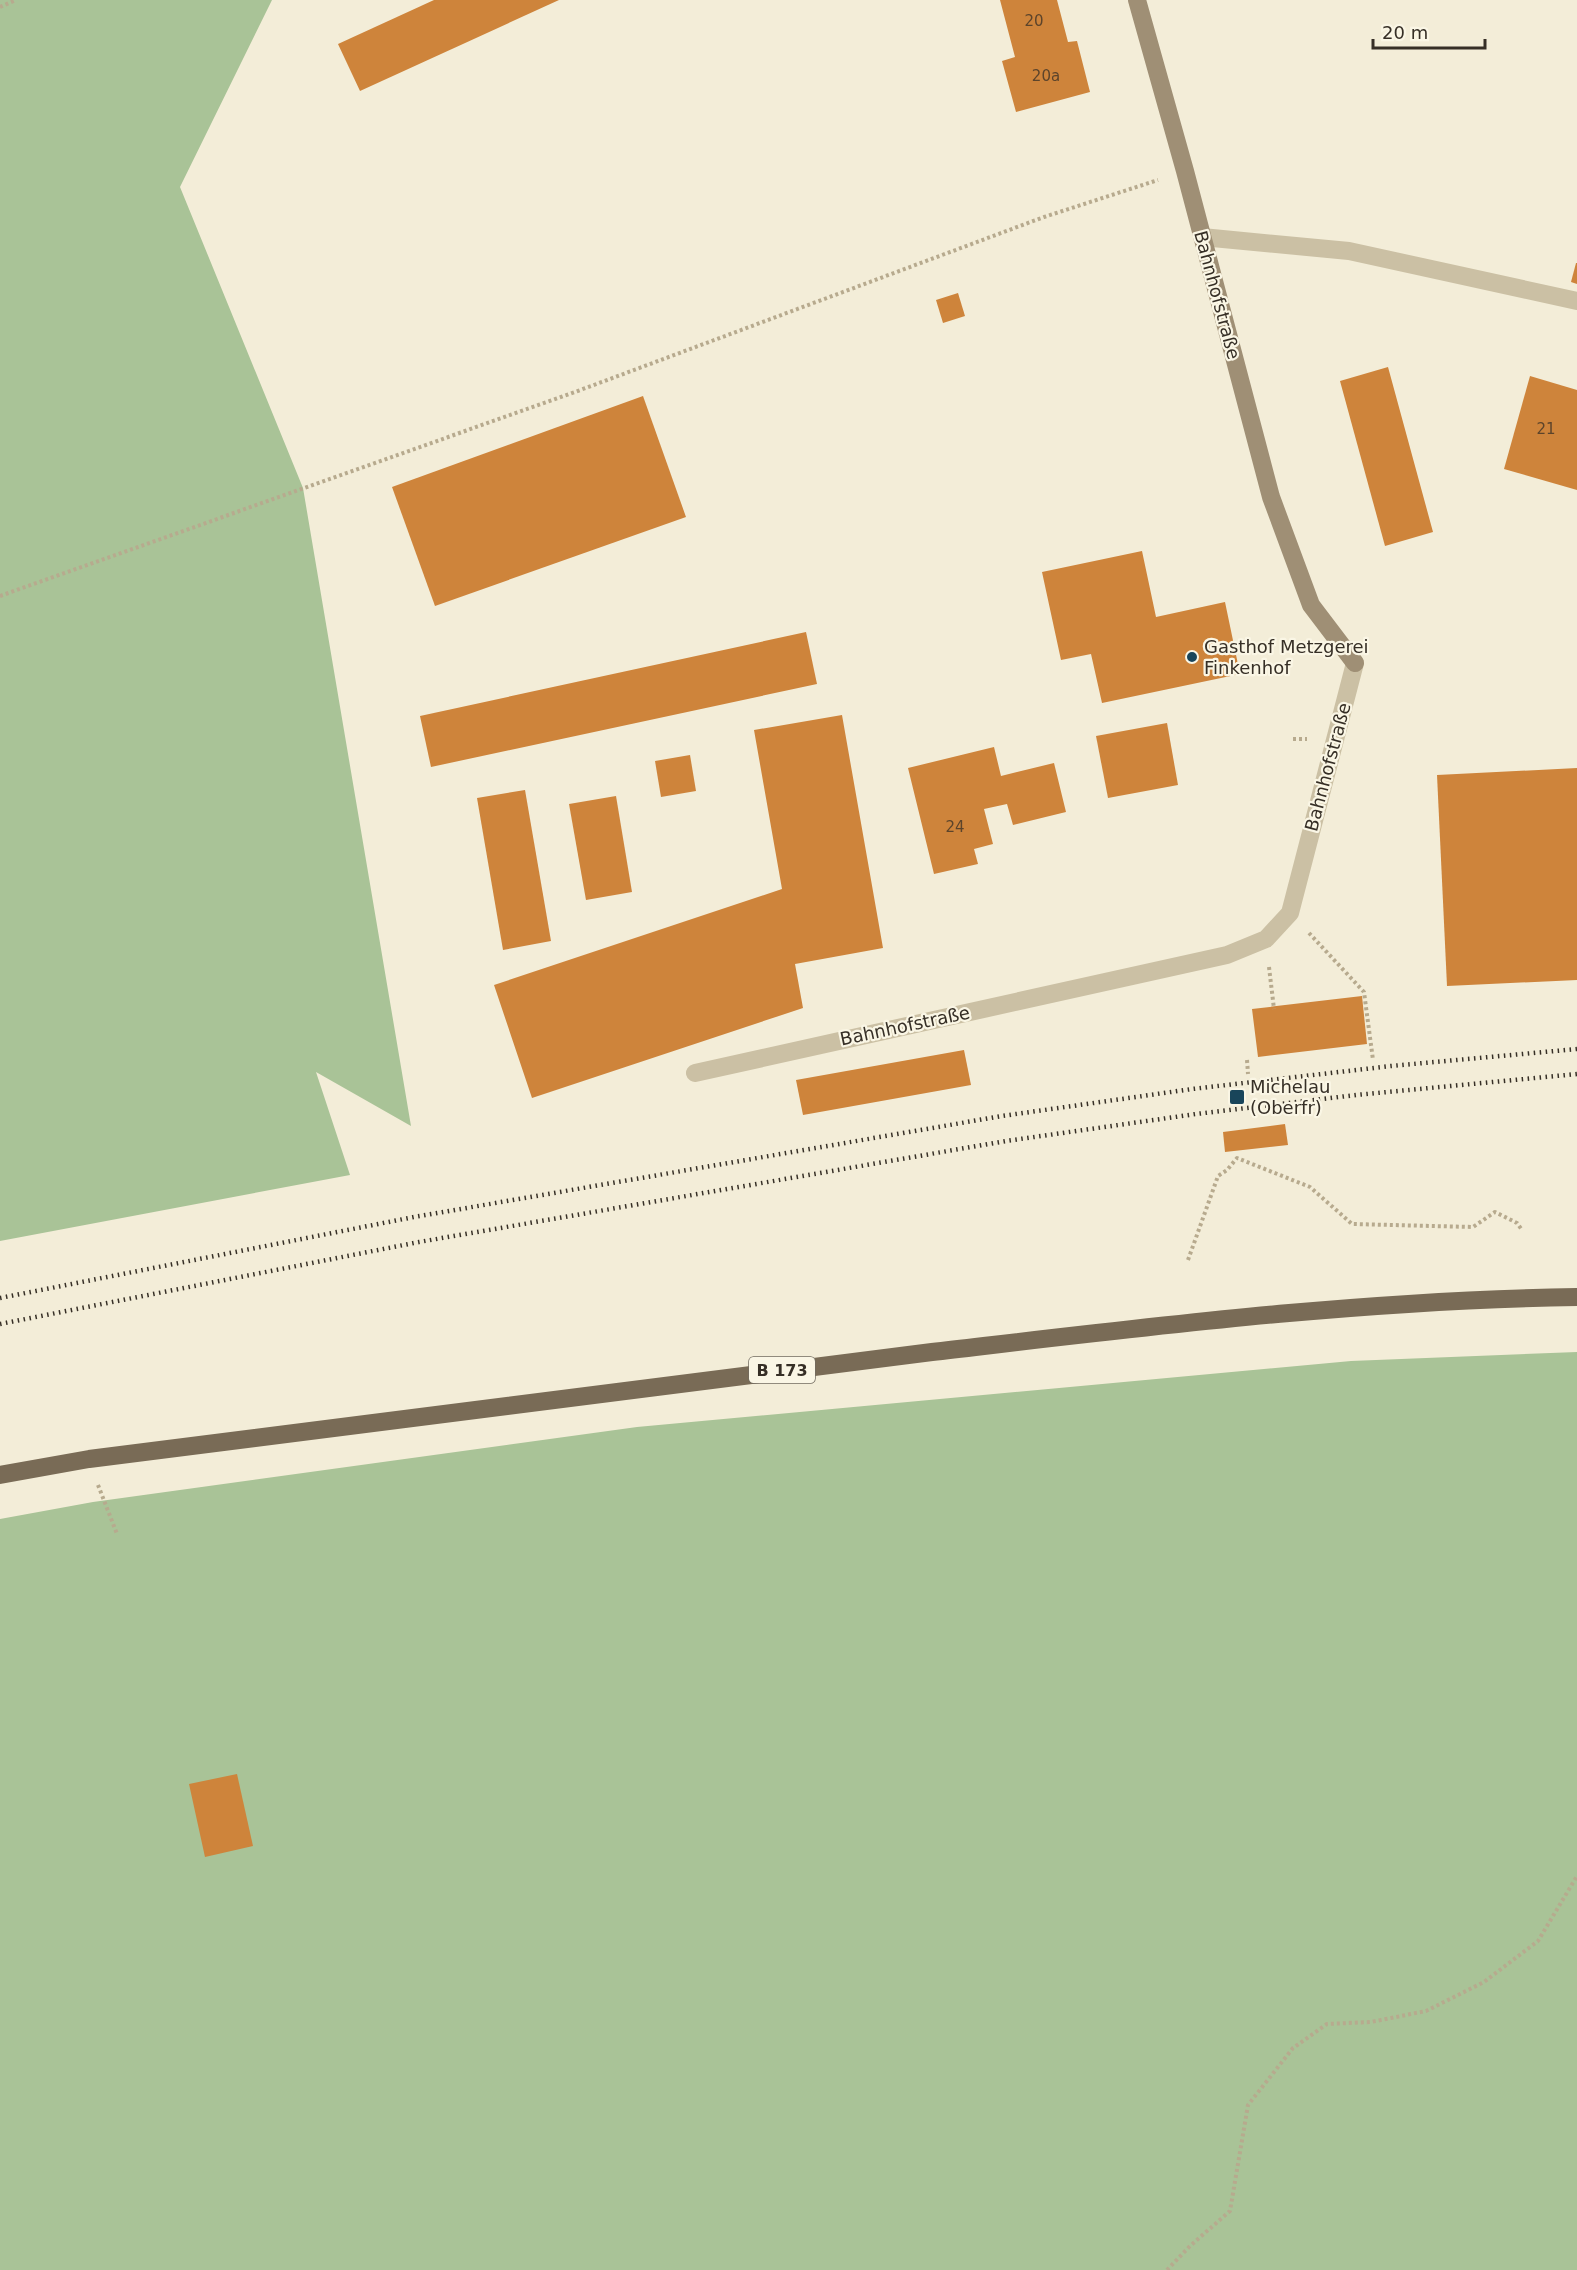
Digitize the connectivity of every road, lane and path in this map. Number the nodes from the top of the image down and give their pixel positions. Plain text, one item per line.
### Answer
1 (16, 0) edge
2 (1137, 0) edge
3 (0, 8) edge
4 (1185, 171) junction
5 (1202, 237) junction
6 (1577, 301) edge
7 (0, 596) edge
8 (1290, 913) junction
9 (1266, 939) junction
10 (1274, 1009) dead end
11 (1372, 1059) dead end
12 (1247, 1060) dead end
13 (694, 1073) dead end
14 (1248, 1074) dead end
15 (1522, 1230) dead end
16 (1188, 1260) dead end
17 (1577, 1297) edge
18 (89, 1459) junction
19 (0, 1475) edge
20 (117, 1534) dead end
21 (1577, 1876) edge
22 (1167, 2270) edge

1 - 3 path
2 - 4 street, Bahnhofstraße
4 - 5 street, Bahnhofstraße
4 - 7 path
5 - 6 street
5 - 8 street, Bahnhofstraße
8 - 9 street, Bahnhofstraße
8 - 11 path
9 - 10 path
9 - 13 street, Bahnhofstraße
12 - 14 path
15 - 16 path
17 - 18 main road, B 173
18 - 19 main road, B 173
18 - 20 path
21 - 22 path

